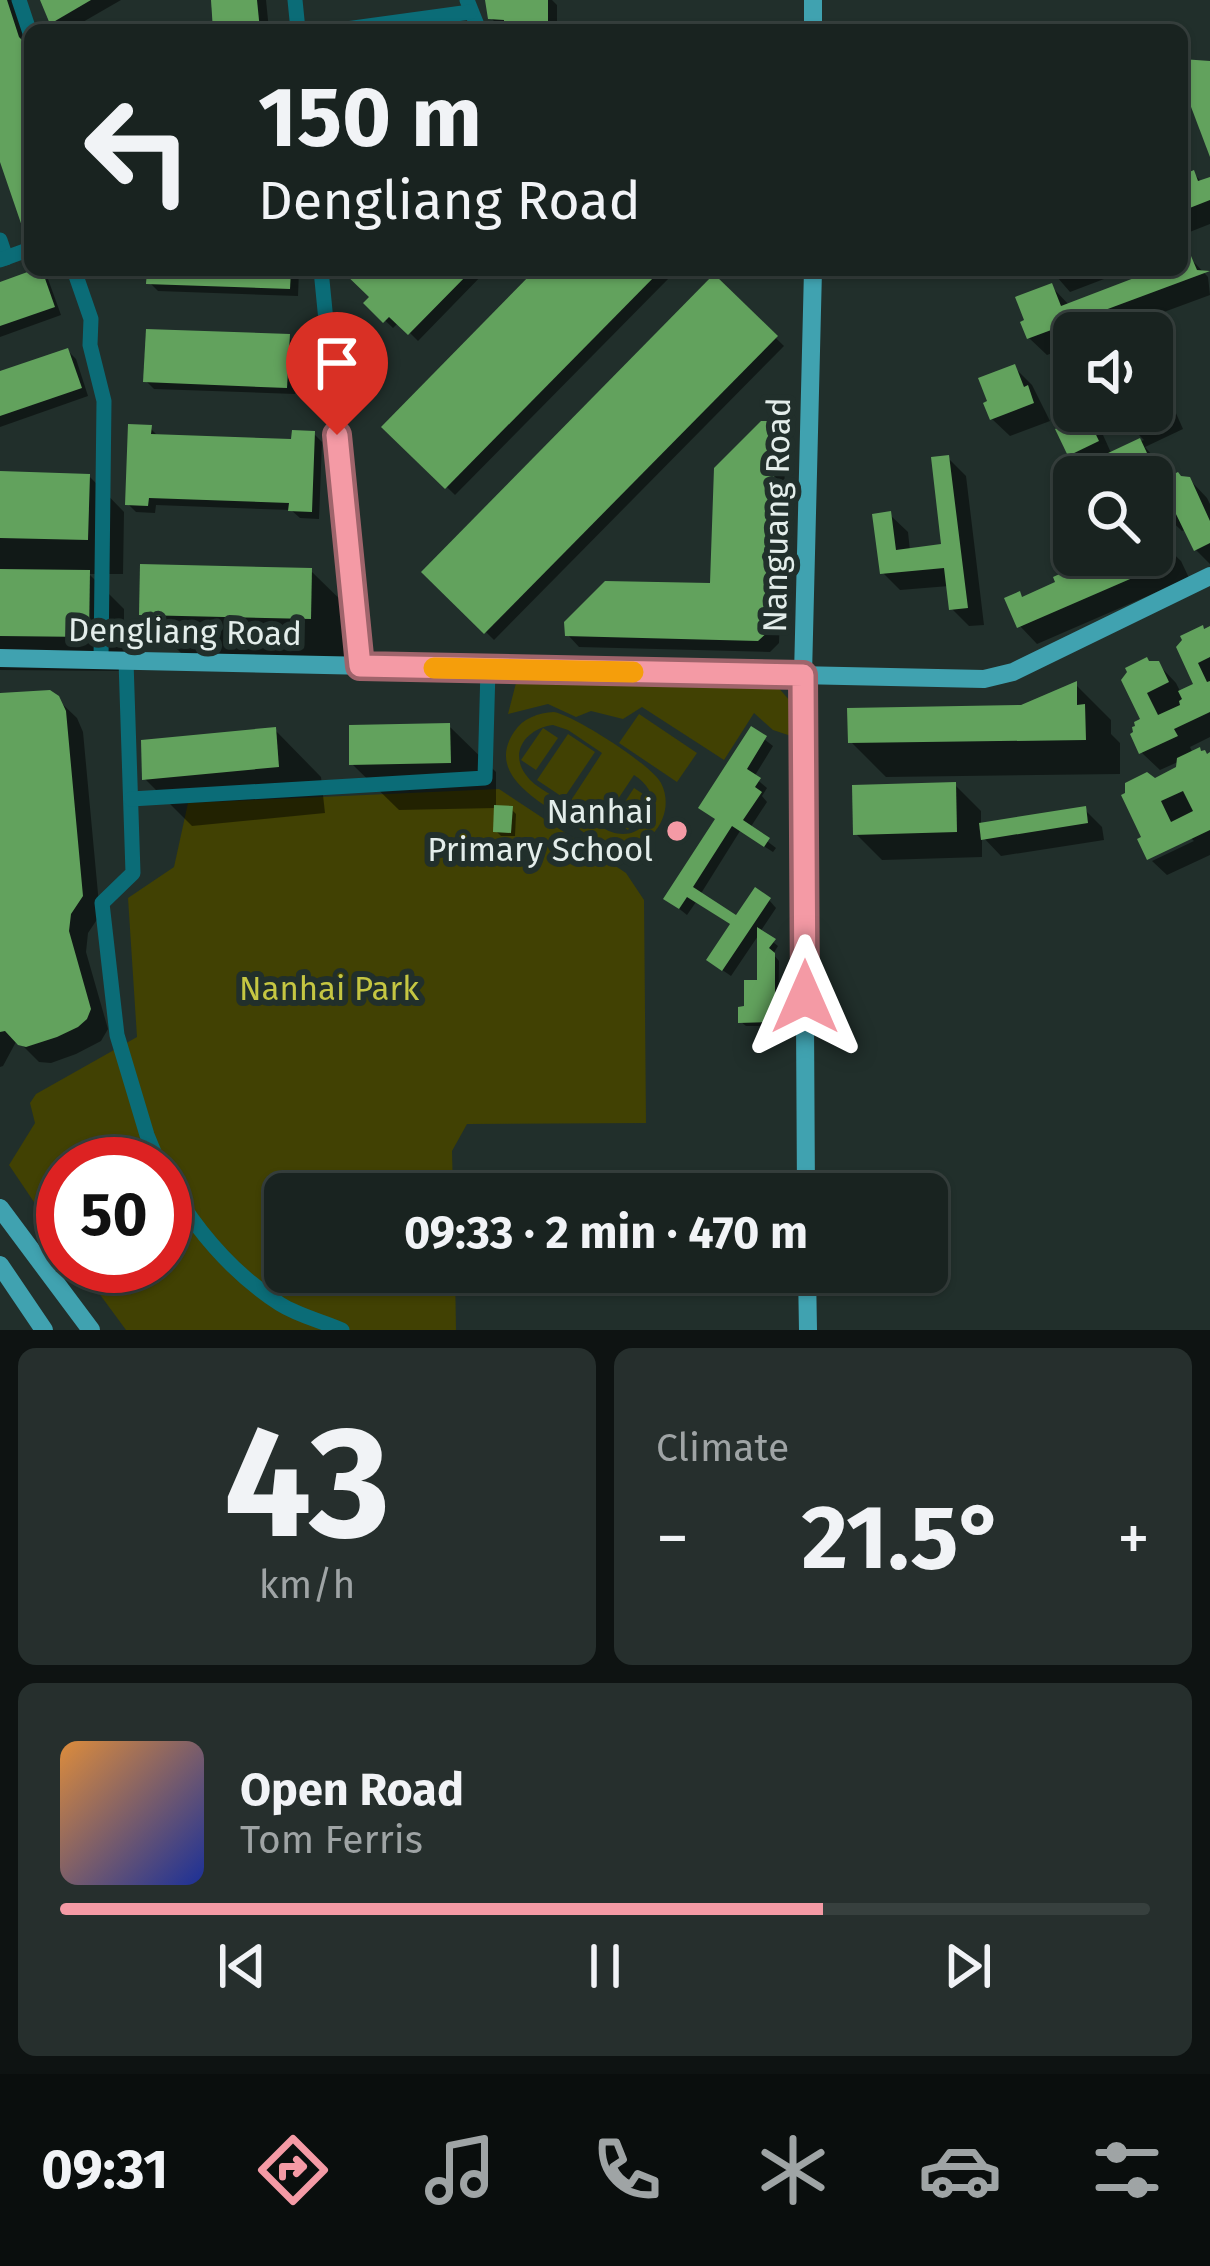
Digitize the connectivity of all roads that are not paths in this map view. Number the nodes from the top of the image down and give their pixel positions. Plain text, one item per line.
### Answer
1 (468, 6) edge
2 (371, 24) edge
3 (0, 239) edge
4 (3, 259) edge
5 (76, 276) edge
6 (322, 276) edge
7 (813, 276) edge
8 (1210, 576) edge
9 (0, 658) edge
10 (100, 660) junction
11 (126, 661) junction
12 (360, 666) junction
13 (488, 669) junction
14 (803, 675) junction
15 (131, 799) junction
16 (148, 1137) edge
17 (806, 1173) edge
18 (0, 1208) edge
19 (192, 1218) edge
20 (0, 1265) edge
21 (807, 1293) edge
22 (33, 1326) edge
23 (91, 1330) edge
24 (342, 1330) edge
25 (808, 1330) edge

1 - 2 street
3 - 4 street
5 - 10 street
6 - 12 street
7 - 14 main road, Nanguang Road
8 - 14 main road, Dengliang Road
9 - 10 main road, Dengliang Road
10 - 11 main road, Dengliang Road
11 - 12 main road, Dengliang Road
11 - 15 street
12 - 13 main road, Dengliang Road
13 - 14 main road, Dengliang Road
13 - 15 street
14 - 17 main road, Nanguang Road
15 - 16 street
18 - 23 main road
19 - 24 street
20 - 22 main road
21 - 25 main road

